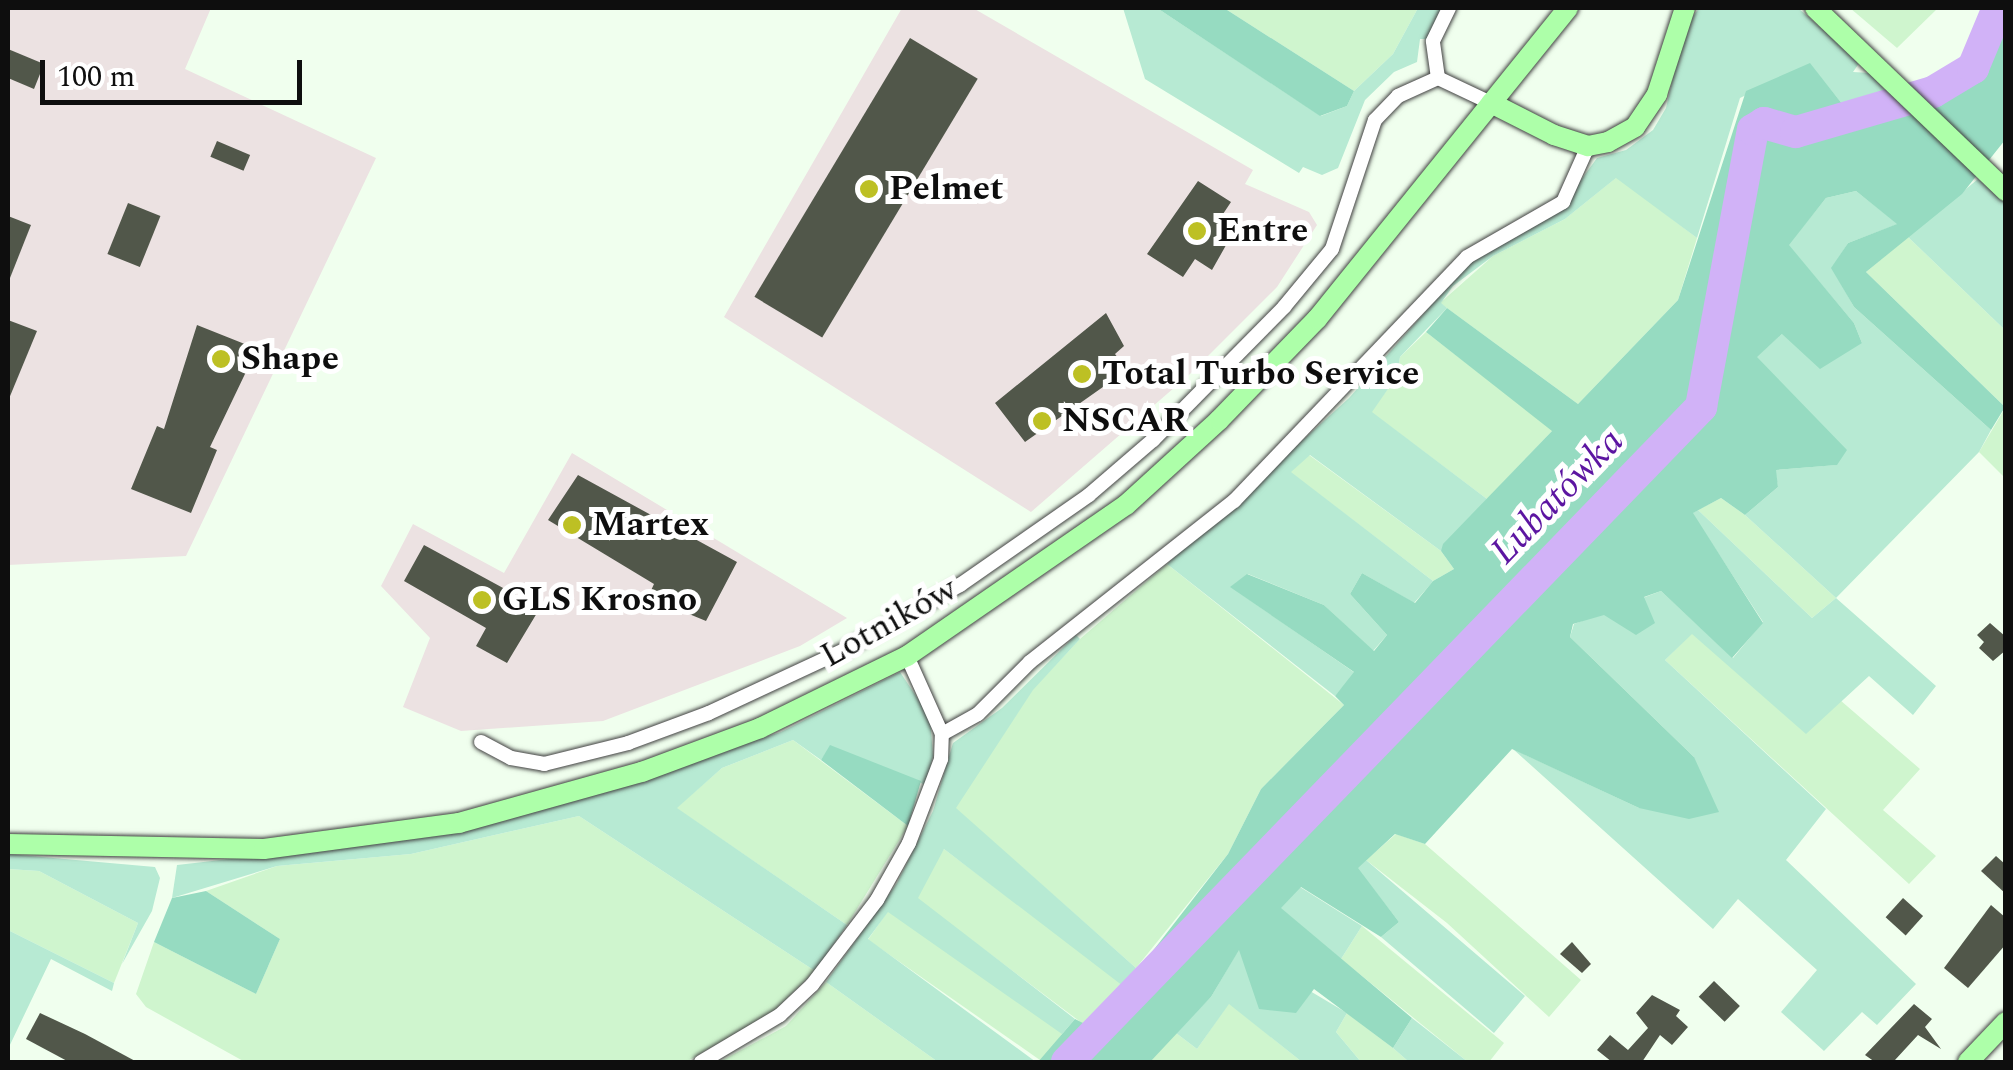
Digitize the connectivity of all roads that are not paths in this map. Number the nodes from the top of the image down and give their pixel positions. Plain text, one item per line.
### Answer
1 (1449, 8) edge
2 (1568, 8) edge
3 (1685, 8) edge
4 (1815, 8) edge
5 (1438, 78) junction
6 (1491, 103) junction
7 (1588, 146) junction
8 (2006, 191) edge
9 (907, 656) junction
10 (942, 734) junction
11 (482, 742) dead end
12 (8, 844) edge
13 (2006, 1022) edge
14 (700, 1062) edge
15 (1968, 1062) edge

1 - 5 street
2 - 6 street, Lotników
3 - 7 street
4 - 8 street
5 - 6 street
5 - 11 street
6 - 7 street
6 - 9 street, Lotników
7 - 10 street
9 - 10 street
9 - 12 street, Lotników
10 - 14 street
13 - 15 street

